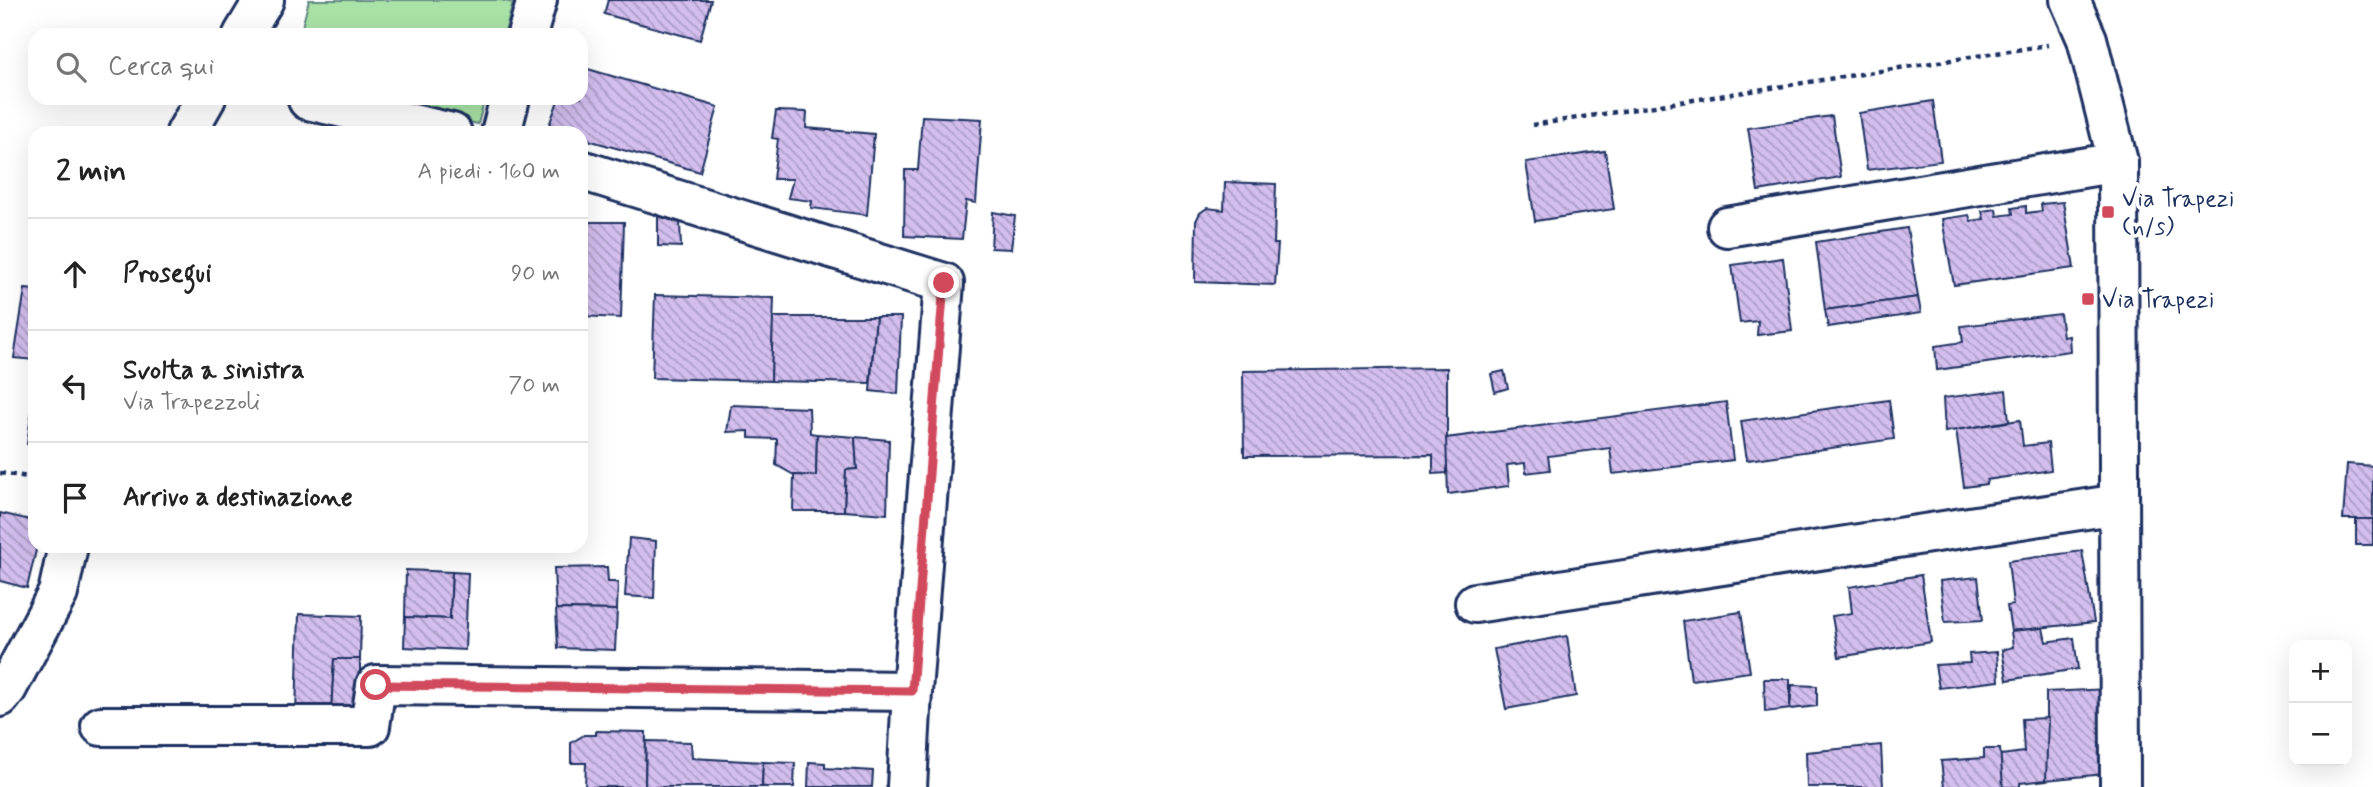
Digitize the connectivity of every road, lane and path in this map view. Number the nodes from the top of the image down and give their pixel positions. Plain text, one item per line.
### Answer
1 (264, 0) edge
2 (537, 0) edge
3 (2070, 0) edge
4 (247, 28) edge
5 (529, 28) edge
6 (2087, 39) junction
7 (202, 105) edge
8 (330, 105) edge
9 (508, 105) edge
10 (1532, 125) dead end
11 (190, 126) edge
12 (421, 126) edge
13 (503, 126) edge
14 (2118, 162) junction
15 (588, 172) edge
16 (1727, 227) dead end
17 (0, 473) edge
18 (28, 477) edge
19 (2119, 504) junction
20 (67, 553) edge
21 (1475, 603) dead end
22 (912, 691) junction
23 (0, 697) edge
24 (101, 726) dead end
25 (907, 787) edge
26 (2120, 787) edge

1 - 4 street
2 - 5 street
3 - 6 street
6 - 10 path
6 - 14 street
7 - 11 street
8 - 12 street
9 - 13 street
14 - 16 street
14 - 19 street
15 - 22 street
17 - 18 path
19 - 21 street
19 - 26 street
20 - 23 street
22 - 24 street
22 - 25 street

